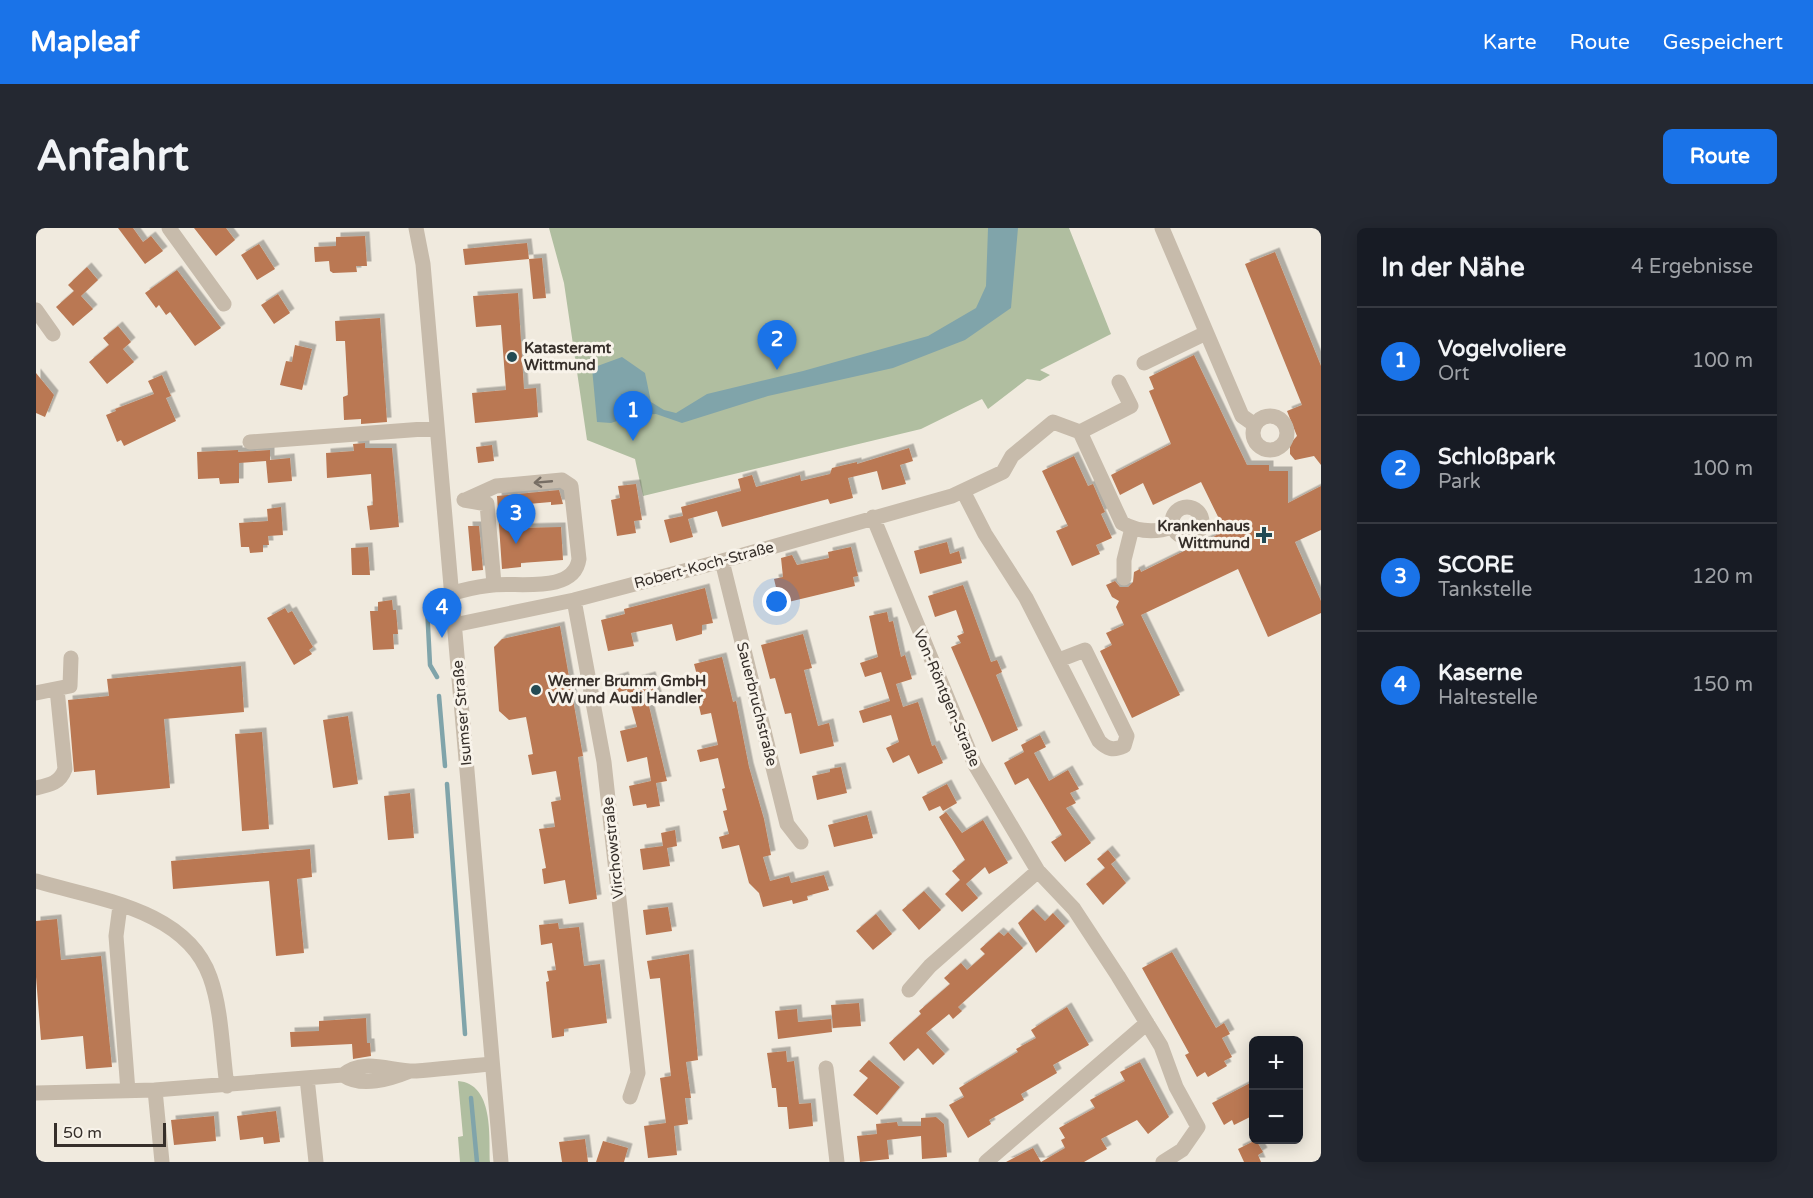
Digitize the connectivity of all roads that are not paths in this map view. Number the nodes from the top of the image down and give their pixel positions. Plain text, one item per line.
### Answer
1 (169, 228) edge
2 (416, 228) edge
3 (1162, 228) edge
4 (224, 304) dead end
5 (36, 310) edge
6 (1206, 333) junction
7 (53, 334) dead end
8 (1144, 363) dead end
9 (1119, 382) dead end
10 (1255, 425) dead end
11 (437, 428) junction
12 (1080, 432) junction
13 (250, 442) dead end
14 (958, 493) junction
15 (444, 498) junction
16 (465, 500) junction
17 (873, 517) junction
18 (1173, 527) dead end
19 (1132, 528) junction
20 (722, 561) junction
21 (1124, 578) dead end
22 (494, 584) junction
23 (452, 593) junction
24 (574, 600) junction
25 (454, 625) junction
26 (71, 658) dead end
27 (1059, 660) junction
28 (57, 689) junction
29 (36, 693) edge
30 (36, 788) edge
31 (801, 842) dead end
32 (1038, 871) junction
33 (36, 881) edge
34 (120, 906) junction
35 (909, 990) dead end
36 (1147, 1023) junction
37 (492, 1064) junction
38 (826, 1068) dead end
39 (307, 1078) junction
40 (227, 1086) junction
41 (156, 1090) junction
42 (128, 1091) junction
43 (36, 1093) edge
44 (630, 1097) dead end
45 (162, 1162) edge
46 (316, 1162) edge
47 (501, 1162) edge
48 (837, 1162) edge
49 (986, 1162) edge
50 (1163, 1162) edge

1 - 4 street
2 - 11 street, Isumser Straße
3 - 6 street
5 - 7 street
6 - 8 street
6 - 10 street
9 - 12 street
11 - 13 street
11 - 15 street, Isumser Straße
12 - 14 street, Robert-Koch-Straße
12 - 19 street
14 - 17 street, Robert-Koch-Straße
14 - 27 street
15 - 16 street
15 - 23 street, Isumser Straße
16 - 22 street
22 -> 16 street
17 - 20 street, Robert-Koch-Straße
17 - 32 street, Von-Röntgen-Straße
18 - 19 street
19 - 21 street
20 - 24 street, Robert-Koch-Straße
20 - 31 street, Sauerbruchstraße
22 - 23 street
23 - 25 street, Isumser Straße
24 - 25 street, Robert-Koch-Straße
24 - 44 street, Virchowstraße
25 - 37 street, Isumser Straße
26 - 28 street
27 - 27 street
28 - 29 street
28 - 30 street
32 - 35 street
32 - 36 street, Von-Röntgen-Straße
33 - 34 street
34 - 40 street
34 - 42 street
36 - 49 street
36 - 50 street, Von-Röntgen-Straße
37 - 39 street
37 - 47 street, Isumser Straße
38 - 48 street
39 - 40 street
39 - 46 street
40 - 41 street
41 - 42 street
41 - 45 street
42 - 43 street

